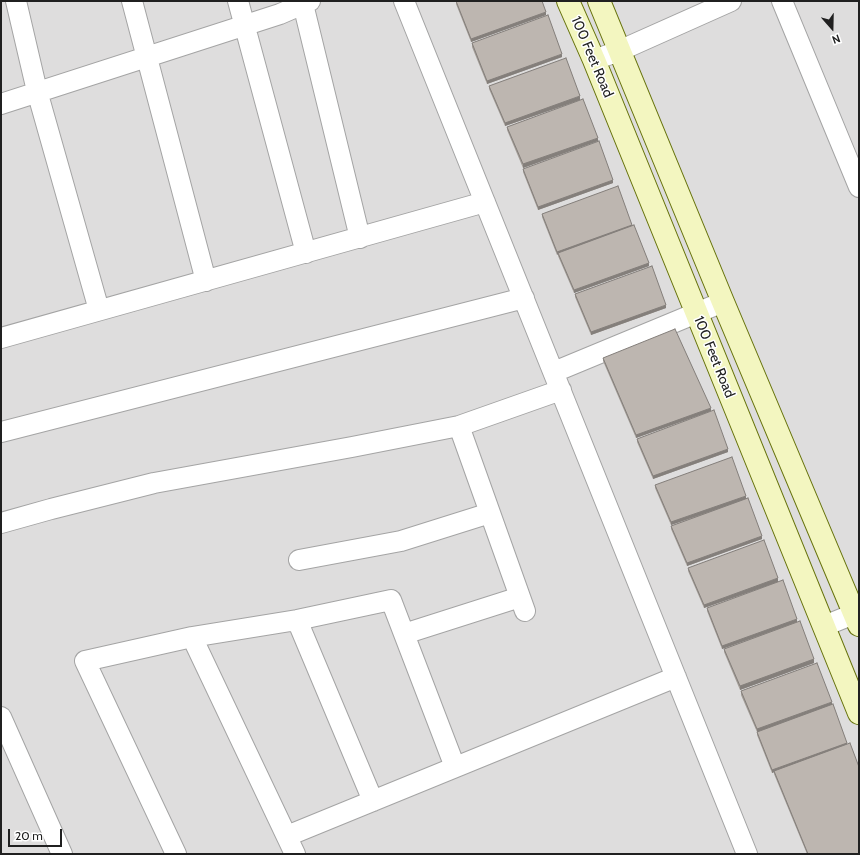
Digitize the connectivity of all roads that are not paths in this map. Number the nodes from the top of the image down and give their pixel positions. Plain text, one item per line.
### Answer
1 (16, 1) edge
2 (132, 1) edge
3 (238, 1) edge
4 (404, 1) edge
5 (568, 1) edge
6 (599, 1) edge
7 (730, 1) edge
8 (782, 1) edge
9 (306, 3) edge
10 (244, 26) junction
11 (619, 51) junction
12 (147, 56) junction
13 (594, 60) junction
14 (37, 91) junction
15 (1, 104) edge
16 (859, 187) edge
17 (485, 202) junction
18 (360, 238) junction
19 (306, 253) junction
20 (206, 280) junction
21 (524, 298) junction
22 (723, 302) junction
23 (99, 310) junction
24 (696, 313) junction
25 (1, 338) edge
26 (554, 372) junction
27 (561, 390) junction
28 (459, 426) junction
29 (1, 432) edge
30 (490, 513) junction
31 (1, 523) edge
32 (299, 560) dead end
33 (857, 617) edge
34 (297, 620) junction
35 (824, 626) junction
36 (404, 634) junction
37 (192, 637) junction
38 (676, 676) junction
39 (859, 713) edge
40 (1, 717) edge
41 (455, 767) junction
42 (373, 801) junction
43 (287, 836) junction
44 (62, 854) edge
45 (176, 854) edge
46 (295, 854) edge
47 (747, 854) edge

1 - 14 street
2 - 12 street
3 - 10 street
4 - 17 street
5 - 13 main road, 100 Feet Road
6 - 11 main road, 100 Feet Road
7 - 11 street
8 - 16 street
9 - 10 street
9 - 18 street
10 - 12 street
10 - 19 street
11 - 13 street
11 - 22 main road, 100 Feet Road
12 - 14 street
12 - 20 street
13 - 24 main road, 100 Feet Road
14 - 15 street
14 - 23 street
17 - 18 street
17 - 21 street
18 - 19 street
19 - 20 street
20 - 23 street
21 - 26 street
21 - 29 street
22 - 24 street
22 - 33 main road, 100 Feet Road
23 - 25 street
24 - 26 street
24 - 35 main road, 100 Feet Road
26 - 27 street
27 - 28 street
27 - 38 street
28 - 30 street
28 - 31 street
30 - 32 street
30 - 36 street
33 - 35 street
34 - 36 street
34 - 37 street
34 - 42 street
35 - 39 main road, 100 Feet Road
36 - 41 street
37 - 43 street
37 - 45 street
38 - 41 street
38 - 47 street
40 - 44 street
41 - 42 street
42 - 43 street
43 - 46 street

